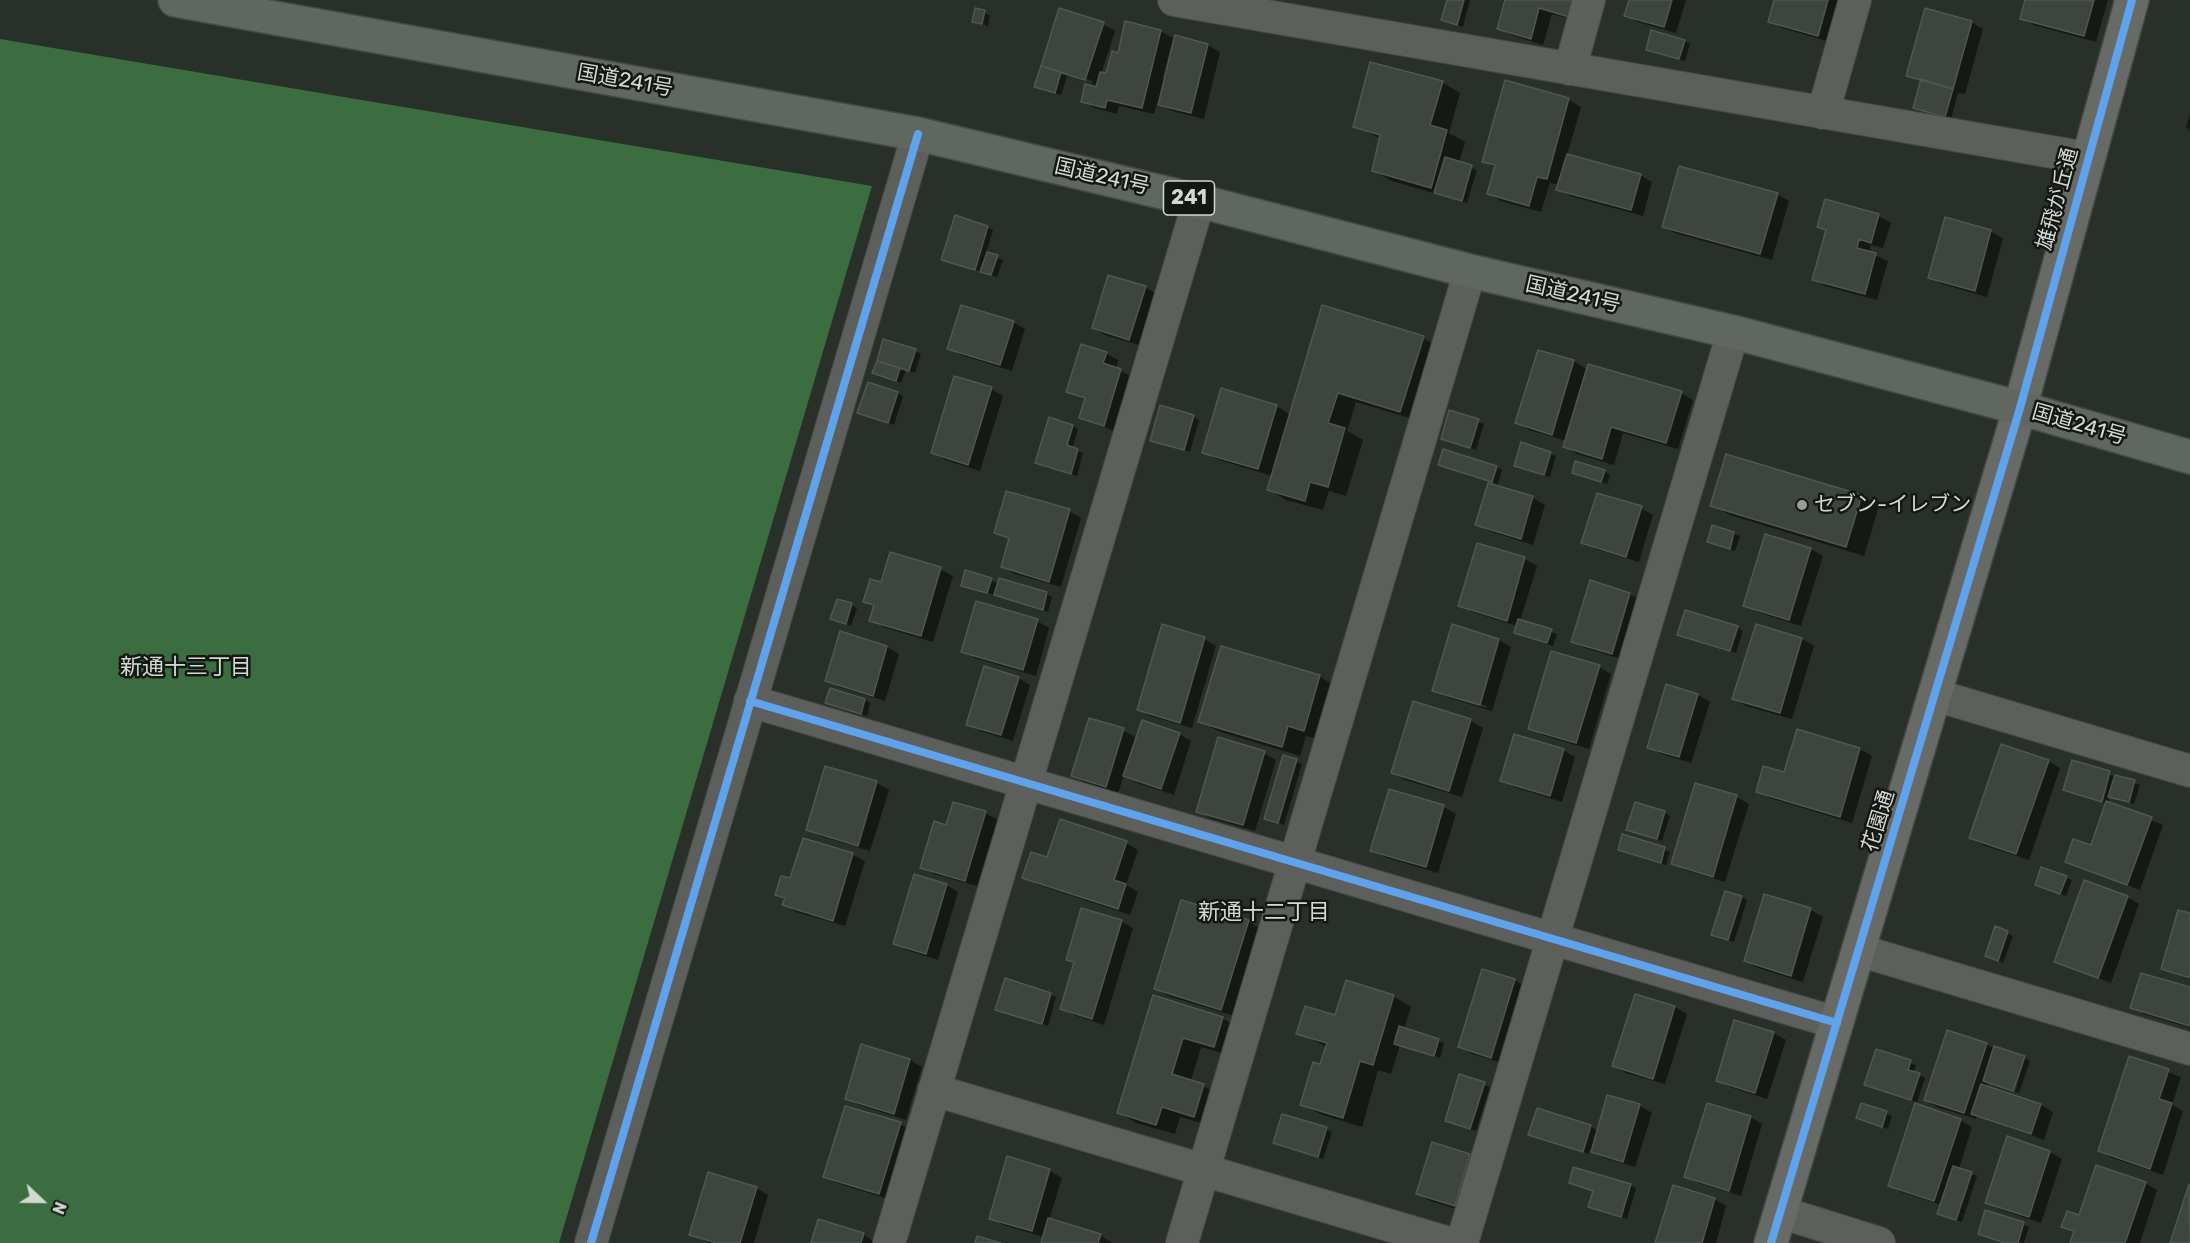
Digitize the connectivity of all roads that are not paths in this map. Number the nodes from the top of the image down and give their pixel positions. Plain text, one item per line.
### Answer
1 (175, 0) edge
2 (1174, 0) edge
3 (1589, 0) edge
4 (1855, 0) edge
5 (2132, 0) edge
6 (1320, 12) edge
7 (1570, 69) junction
8 (1824, 113) junction
9 (918, 134) junction
10 (2087, 158) junction
11 (1199, 201) junction
12 (1470, 271) junction
13 (1733, 332) junction
14 (2020, 408) junction
15 (2190, 457) edge
16 (1935, 695) junction
17 (750, 701) junction
18 (2190, 771) edge
19 (1026, 783) junction
20 (1295, 862) junction
21 (1553, 938) junction
22 (1858, 950) junction
23 (1837, 1023) junction
24 (2190, 1049) edge
25 (934, 1090) junction
26 (1203, 1170) junction
27 (1776, 1228) edge
28 (591, 1243) edge
29 (889, 1243) edge
30 (1182, 1243) edge
31 (1449, 1243) edge
32 (1462, 1243) edge
33 (1879, 1243) edge

1 - 9 highway, 国道241号 / 241
2 - 6 street
3 - 7 street
4 - 8 street
5 - 10 street, 雄飛が丘通
6 - 7 street
7 - 8 street
8 - 10 street
9 - 11 highway, 国道241号 / 241
9 - 17 street
10 - 14 street, 雄飛が丘通
11 - 12 highway, 国道241号 / 241
11 - 19 street
12 - 13 highway, 国道241号 / 241
12 - 20 street
13 - 14 highway, 国道241号 / 241
13 - 21 street
14 - 15 highway, 国道241号 / 241
14 - 16 street, 花園通
16 - 18 street
16 - 22 street, 花園通
17 - 19 street
17 - 28 street
19 - 20 street
19 - 25 street
20 - 21 street
20 - 26 street
21 - 23 street
21 - 32 street
22 - 23 street, 花園通
22 - 24 street
23 - 27 street, 花園通
25 - 26 street
25 - 29 street
26 - 30 street
26 - 31 street
27 - 33 street

